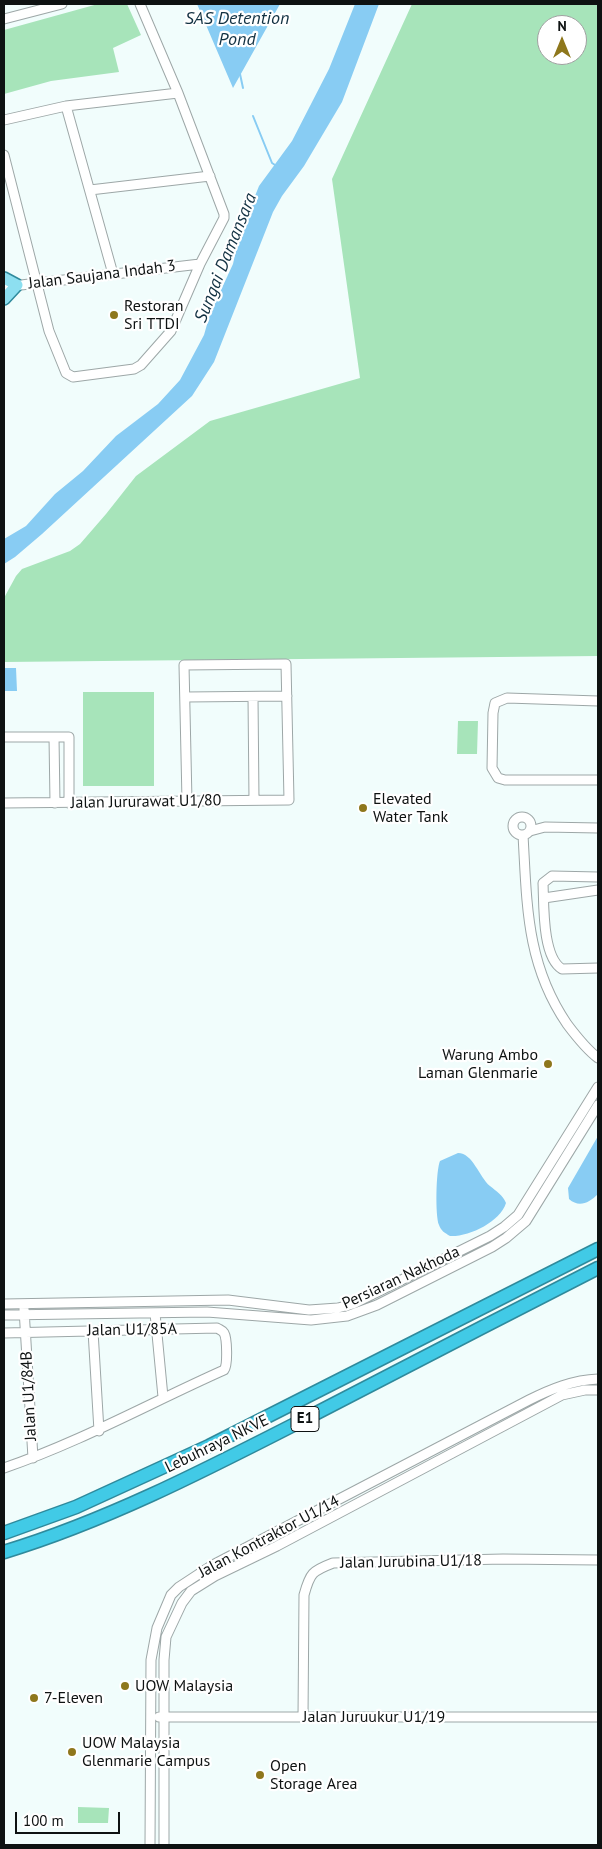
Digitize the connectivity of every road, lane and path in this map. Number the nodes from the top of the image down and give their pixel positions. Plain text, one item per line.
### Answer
1 (62, 4) edge
2 (140, 4) edge
3 (4, 19) edge
4 (178, 93) junction
5 (66, 106) junction
6 (4, 120) edge
7 (4, 155) edge
8 (210, 176) junction
9 (90, 190) junction
10 (200, 264) junction
11 (114, 274) junction
12 (4, 278) edge
13 (36, 283) junction
14 (17, 285) junction
15 (4, 286) edge
16 (4, 299) edge
17 (287, 696) junction
18 (253, 697) junction
19 (186, 698) junction
20 (598, 701) edge
21 (4, 737) edge
22 (54, 737) junction
23 (598, 780) edge
24 (254, 800) junction
25 (187, 801) junction
26 (4, 803) edge
27 (55, 803) junction
28 (69, 803) junction
29 (530, 821) junction
30 (545, 826) junction
31 (598, 828) edge
32 (526, 833) junction
33 (598, 877) edge
34 (598, 890) edge
35 (544, 898) junction
36 (598, 968) edge
37 (598, 1058) edge
38 (598, 1087) edge
39 (598, 1105) edge
40 (598, 1241) edge
41 (598, 1249) edge
42 (598, 1268) edge
43 (24, 1303) junction
44 (4, 1304) edge
45 (155, 1313) junction
46 (475, 1313) junction
47 (24, 1314) junction
48 (4, 1315) edge
49 (157, 1330) junction
50 (93, 1331) junction
51 (4, 1333) edge
52 (26, 1333) junction
53 (598, 1379) edge
54 (598, 1390) edge
55 (162, 1397) junction
56 (98, 1431) junction
57 (33, 1458) junction
58 (4, 1468) edge
59 (4, 1533) edge
60 (4, 1552) edge
61 (598, 1560) edge
62 (150, 1717) junction
63 (164, 1717) junction
64 (303, 1717) junction
65 (598, 1717) edge
66 (150, 1845) edge
67 (164, 1845) edge

1 - 3 street
2 - 4 street
4 - 5 street
4 - 8 street
5 - 6 street
5 - 9 street
7 - 13 street
8 - 9 street
8 - 10 street
9 - 11 street
10 - 11 street, Jalan Saujana Indah 3
10 - 13 street
11 - 13 street, Jalan Saujana Indah 3
12 - 14 main road
13 - 14 street, Jalan Saujana Indah 3
14 - 15 street, Jalan Saujana Indah 3
14 - 16 main road
17 - 18 street
17 - 19 street
17 - 24 street, Jalan Jururawat U1/80
18 - 19 street
18 - 24 street
19 - 25 street
20 - 23 street
21 - 22 street
22 - 27 street
22 - 28 street
24 - 25 street, Jalan Jururawat U1/80
25 - 28 street, Jalan Jururawat U1/80
26 - 27 street, Jalan Jururawat U1/80
27 - 28 street, Jalan Jururawat U1/80
29 - 30 street
29 - 32 street
29 - 32 street
30 - 31 street
30 - 32 street
32 - 37 street
33 - 35 street
34 - 35 street
35 - 36 street
38 - 43 street, Persiaran Nakhoda
39 - 45 street, Persiaran Nakhoda
40 - 46 highway
41 - 46 highway, Lebuhraya NKVE / E1
42 - 60 highway, Lebuhraya NKVE / E1
43 - 44 street, Persiaran Nakhoda
43 - 47 street, Jalan U1/84B
45 - 47 street, Persiaran Nakhoda
45 - 49 street
46 - 59 highway, Lebuhraya NKVE / E1
47 - 48 street, Persiaran Nakhoda
47 - 52 street, Jalan U1/84B
49 - 50 street, Jalan U1/85A
49 - 55 street
49 - 55 street, Jalan U1/85A
50 - 52 street, Jalan U1/85A
50 - 56 street
51 - 52 street, Jalan U1/85A
52 - 57 street, Jalan U1/84B
53 - 62 street, Jalan Kontraktor U1/14
54 - 63 street, Jalan Kontraktor U1/14
55 - 56 street
56 - 57 street
57 - 58 street
61 - 64 street, Jalan Jurubina U1/18
62 - 63 street, Jalan Juruukur U1/19
62 - 66 street, Jalan Kontraktor U1/14
63 - 64 street, Jalan Juruukur U1/19
63 - 67 street, Jalan Kontraktor U1/14
64 - 65 street, Jalan Juruukur U1/19

